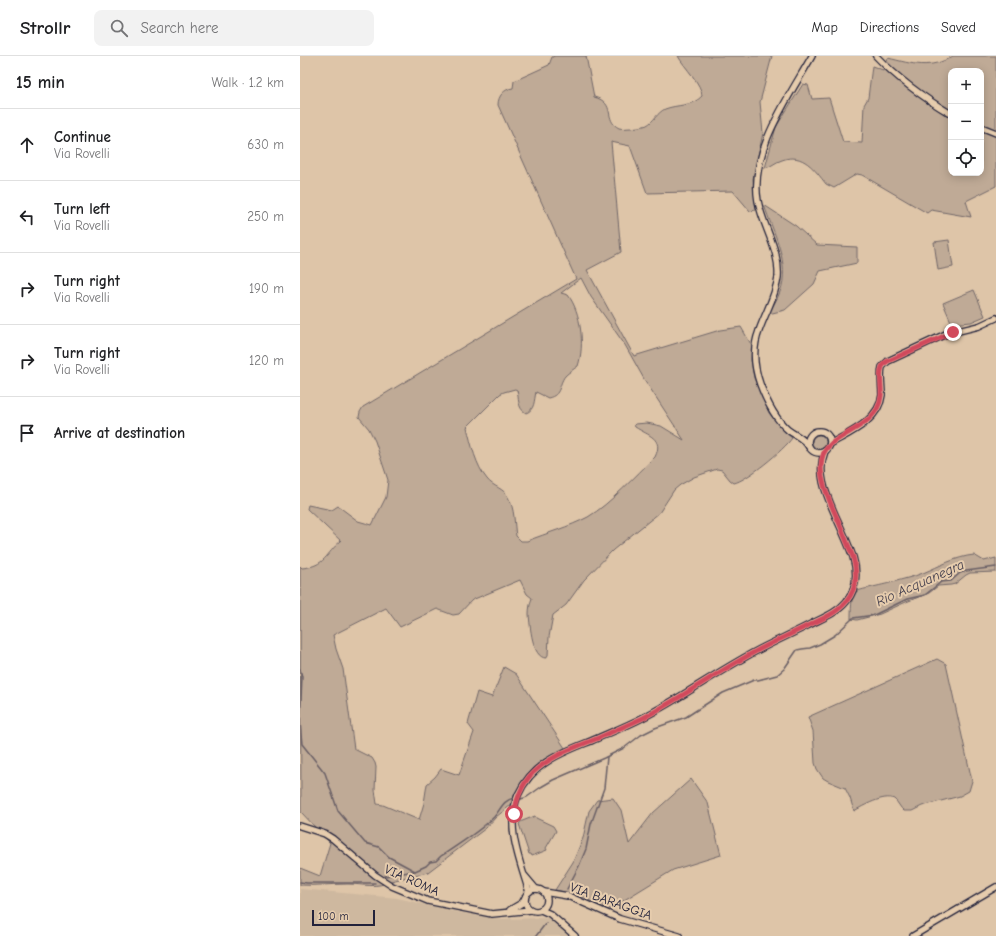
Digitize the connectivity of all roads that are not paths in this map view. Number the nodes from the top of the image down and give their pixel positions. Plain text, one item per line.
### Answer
1 (812, 56) edge
2 (876, 56) edge
3 (948, 112) edge
4 (984, 128) edge
5 (996, 133) edge
6 (996, 318) edge
7 (794, 433) junction
8 (813, 433) junction
9 (827, 435) junction
10 (843, 436) junction
11 (830, 444) junction
12 (809, 447) junction
13 (825, 451) junction
14 (814, 452) junction
15 (822, 465) junction
16 (300, 826) edge
17 (524, 874) junction
18 (996, 887) edge
19 (536, 889) junction
20 (529, 892) junction
21 (544, 892) junction
22 (558, 894) junction
23 (525, 898) junction
24 (546, 904) junction
25 (531, 910) junction
26 (541, 910) junction
27 (506, 912) junction
28 (550, 914) junction
29 (575, 936) edge
30 (679, 936) edge
31 (913, 936) edge

1 - 7 street
2 - 3 street
4 - 5 street
6 - 10 street
7 - 8 street
7 - 12 street
8 - 9 street
8 - 12 street
9 - 10 street
9 - 11 street
10 - 11 street
11 - 13 street
12 - 14 street
13 - 14 street
13 - 15 street
14 - 15 street
15 - 17 street
16 - 27 street, VIA ROMA
17 - 19 street
17 - 20 street
18 - 31 street
19 - 20 street
19 - 21 street
20 - 23 street
21 - 22 street, VIA BARAGGIA
21 - 24 street
22 - 24 street, VIA BARAGGIA
22 - 30 street, VIA BARAGGIA
23 - 25 street
23 - 27 street, VIA ROMA
24 - 26 street
24 - 28 street
25 - 26 street
25 - 27 street, VIA ROMA
26 - 28 street
28 - 29 street

